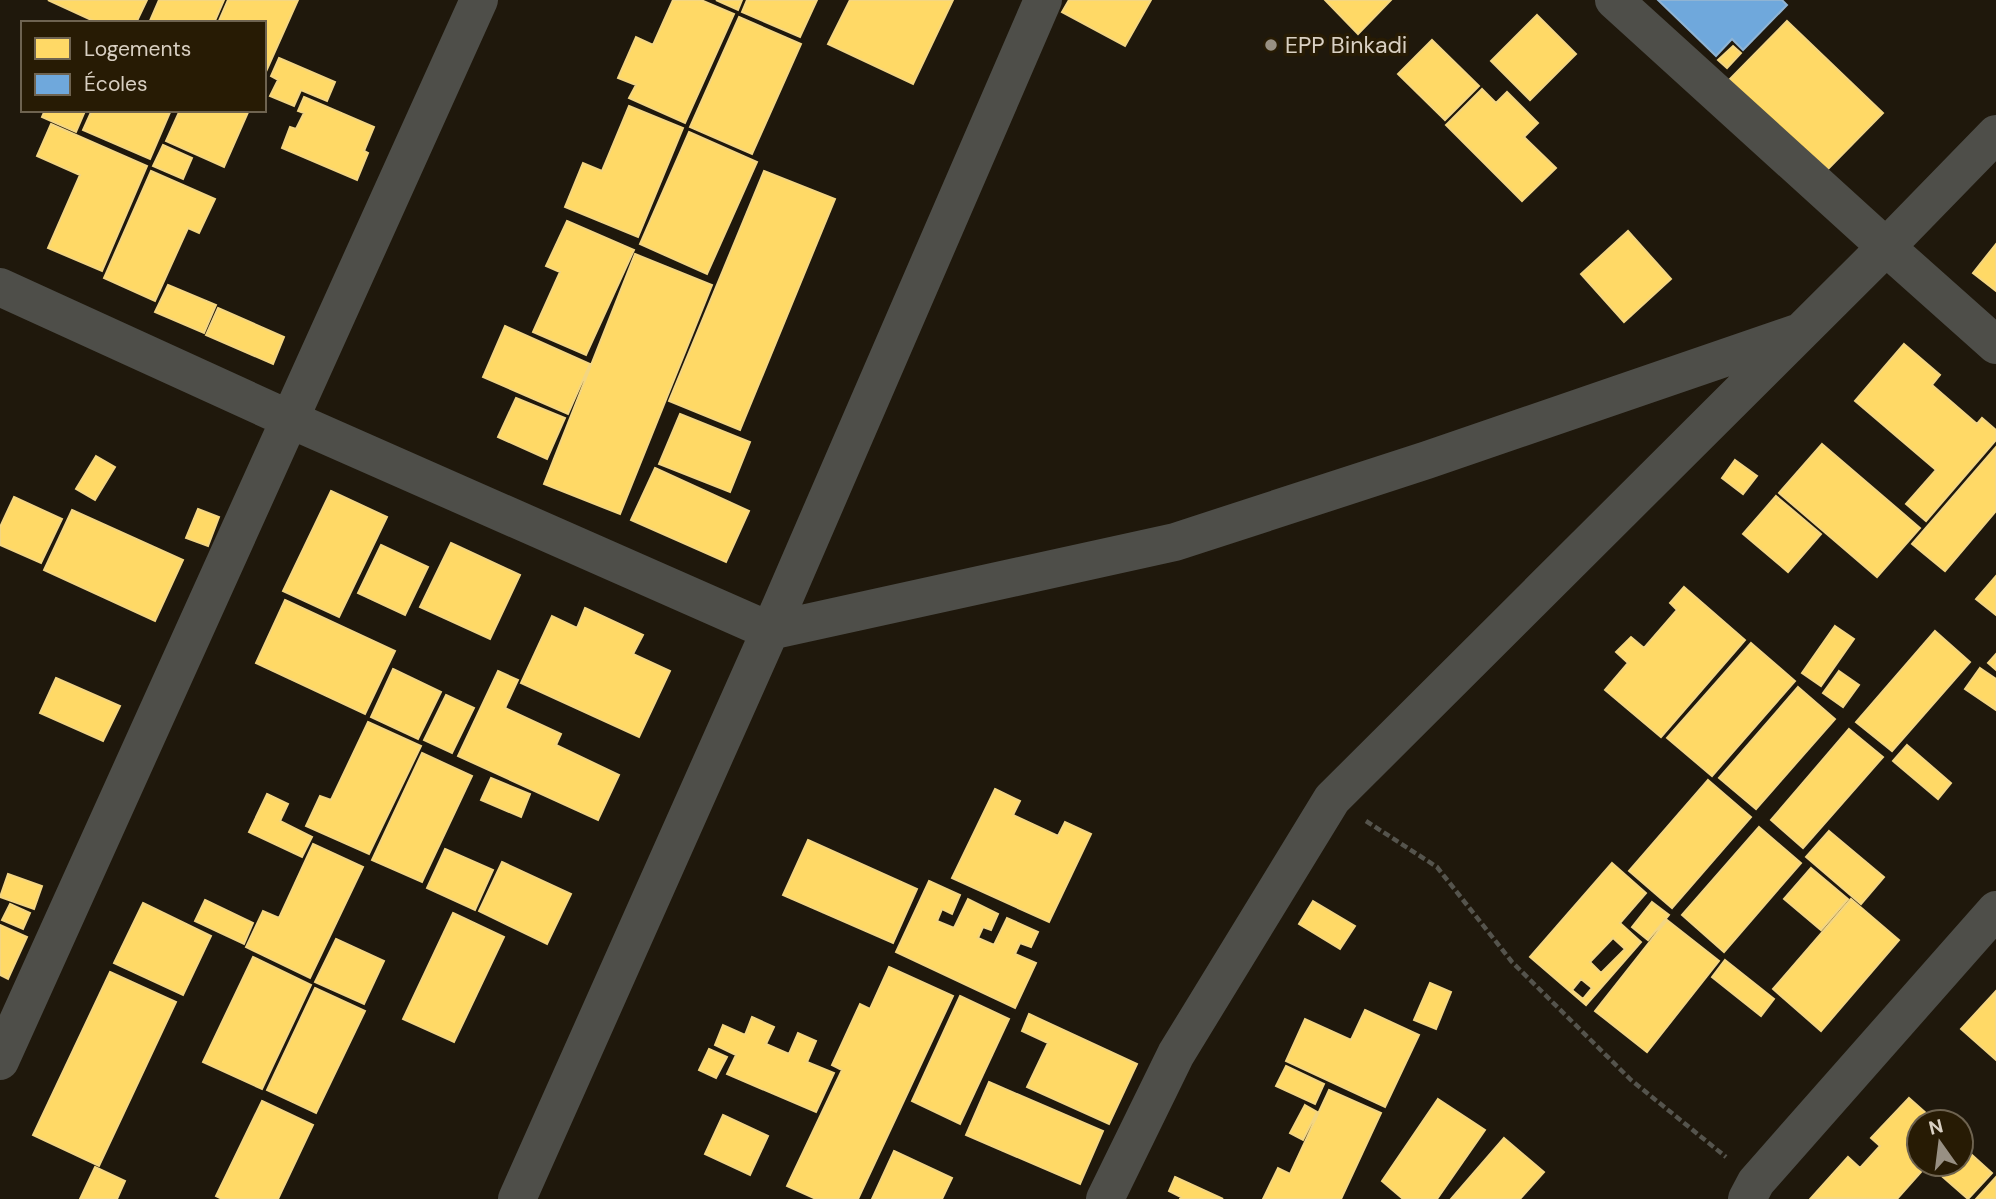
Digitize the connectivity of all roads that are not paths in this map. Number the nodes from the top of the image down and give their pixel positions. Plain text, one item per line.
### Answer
1 (479, 0) edge
2 (1043, 0) edge
3 (1614, 0) edge
4 (1996, 134) edge
5 (1886, 247) junction
6 (0, 288) edge
7 (1800, 332) junction
8 (1996, 345) edge
9 (289, 419) junction
10 (770, 631) junction
11 (1996, 910) edge
12 (0, 1061) edge
13 (1752, 1190) edge
14 (517, 1199) edge
15 (1105, 1199) edge

1 - 9 street
2 - 10 street
3 - 5 street
4 - 5 street
5 - 7 street
5 - 8 street
6 - 9 street
7 - 10 street
7 - 15 street
9 - 10 street
9 - 12 street
10 - 14 street
11 - 13 street

